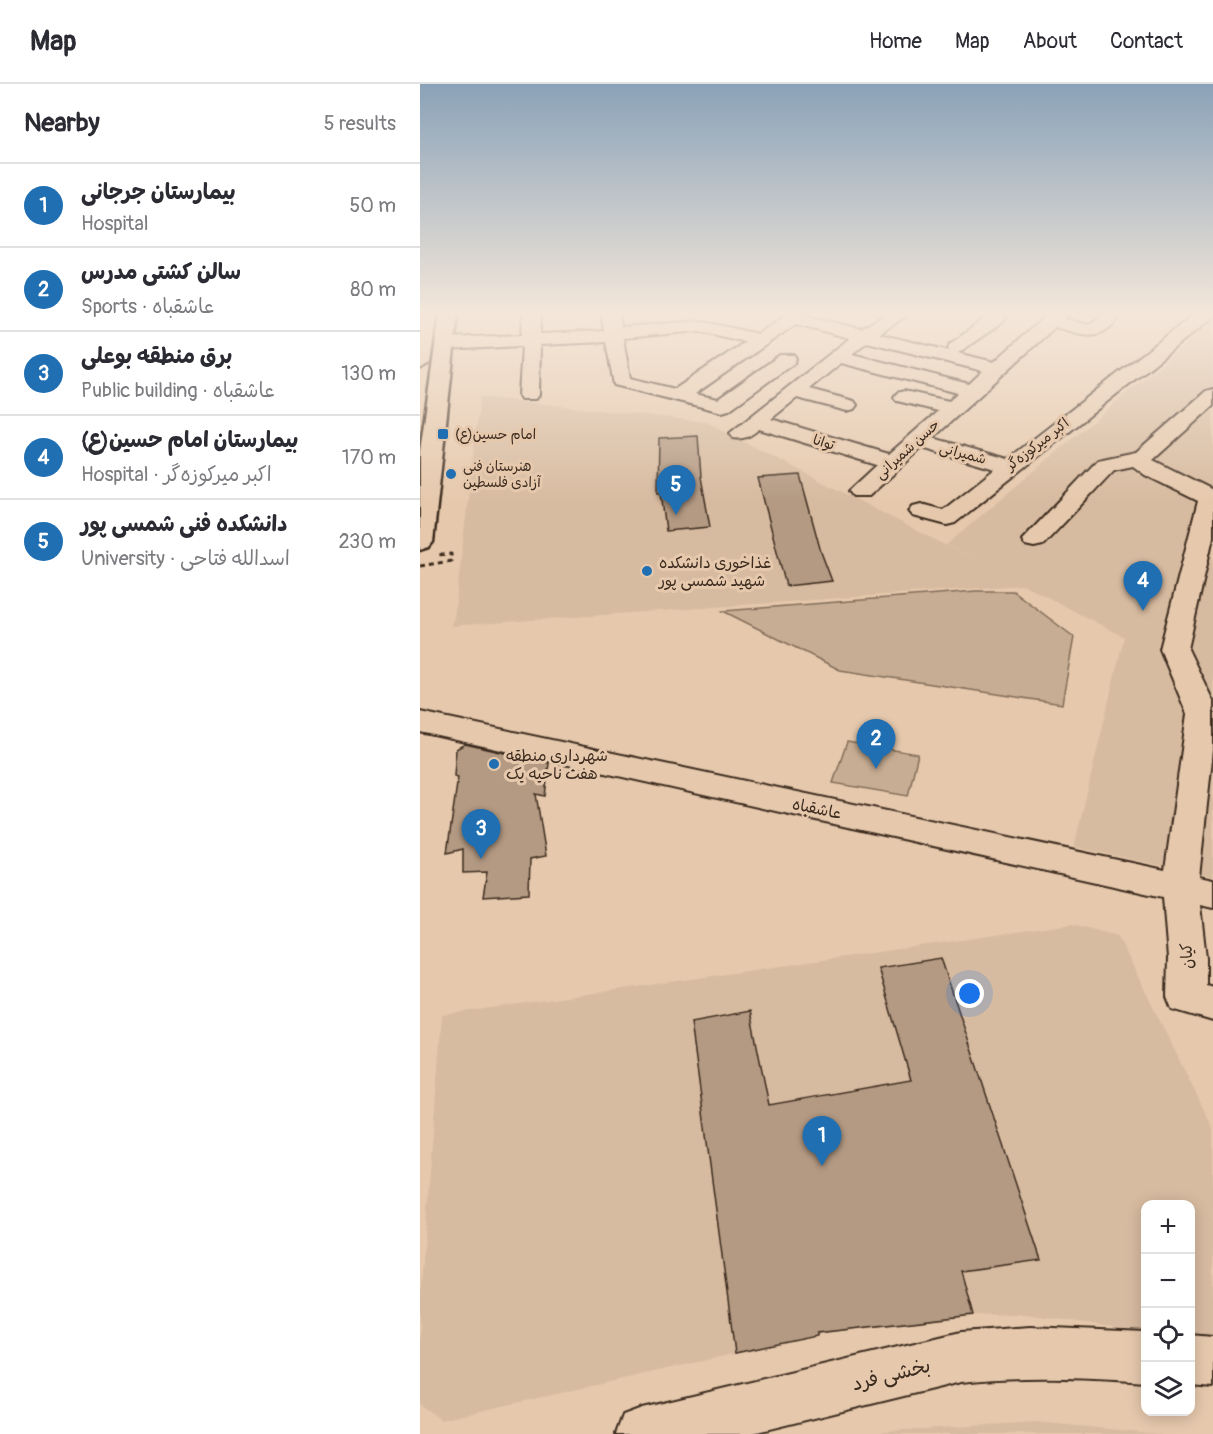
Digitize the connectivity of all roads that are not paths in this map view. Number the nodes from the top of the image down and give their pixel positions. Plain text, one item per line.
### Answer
1 (432, 375) edge
2 (442, 375) edge
3 (530, 375) edge
4 (620, 375) edge
5 (709, 375) edge
6 (760, 375) edge
7 (814, 375) edge
8 (895, 375) edge
9 (991, 375) edge
10 (1127, 375) edge
11 (655, 390) junction
12 (794, 391) junction
13 (972, 391) junction
14 (529, 394) dead end
15 (1213, 395) edge
16 (678, 396) junction
17 (904, 397) dead end
18 (847, 405) dead end
19 (632, 408) dead end
20 (954, 408) junction
21 (917, 440) junction
22 (1143, 457) junction
23 (892, 462) junction
24 (1010, 466) junction
25 (420, 469) edge
26 (861, 490) dead end
27 (1211, 498) edge
28 (921, 511) dead end
29 (1034, 540) dead end
30 (420, 542) edge
31 (420, 722) edge
32 (1196, 891) edge
33 (1213, 1004) edge
34 (1141, 1357) edge
35 (1195, 1360) edge
36 (1213, 1362) edge
37 (642, 1434) edge

1 - 25 street
2 - 30 main road
3 - 14 street
4 - 11 street
5 - 16 street
6 - 16 street
7 - 12 street
8 - 13 street
9 - 13 street, حسن شمیرانی
10 - 24 street, اکبر میرکوزه‌گر
11 - 16 street
11 - 19 street
12 - 18 street
12 - 23 street, توانا
13 - 20 street, حسن شمیرانی
15 - 22 street
17 - 20 street
20 - 21 street, حسن شمیرانی
21 - 23 street, حسن شمیرانی
21 - 24 street, شمیرانی
22 - 27 street
22 - 29 street
23 - 26 street, حسن شمیرانی
24 - 28 street, اکبر میرکوزه‌گر
27 - 32 street
31 - 32 street, عاشقباه
32 - 33 street, کیان
34 - 37 street, بخشی فرد
35 - 36 street

